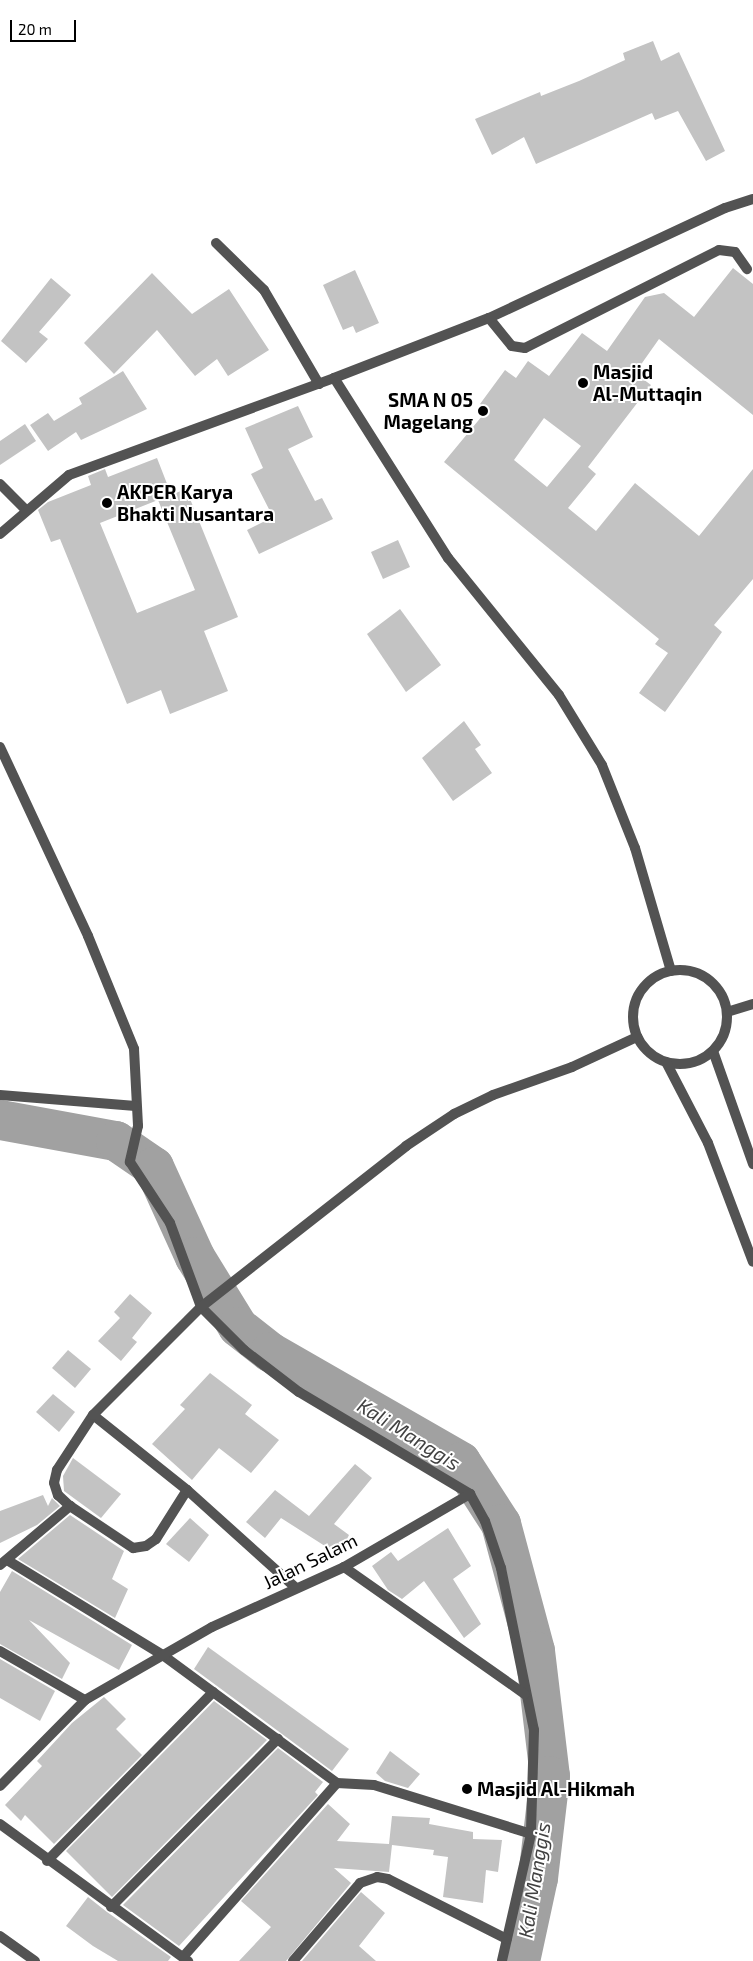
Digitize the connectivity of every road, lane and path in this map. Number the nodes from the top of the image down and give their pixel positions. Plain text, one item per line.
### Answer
1 (753, 199) edge
2 (216, 243) dead end
3 (747, 269) dead end
4 (489, 318) junction
5 (334, 378) junction
6 (319, 384) junction
7 (0, 484) edge
8 (26, 510) junction
9 (0, 534) edge
10 (0, 746) edge
11 (671, 971) junction
12 (753, 1004) edge
13 (727, 1012) junction
14 (637, 1037) junction
15 (713, 1051) junction
16 (666, 1062) junction
17 (0, 1094) edge
18 (136, 1106) junction
19 (753, 1164) edge
20 (753, 1262) edge
21 (203, 1305) junction
22 (93, 1415) junction
23 (187, 1490) junction
24 (470, 1494) junction
25 (70, 1506) junction
26 (4, 1562) edge
27 (344, 1566) junction
28 (296, 1588) junction
29 (0, 1651) edge
30 (164, 1656) junction
31 (213, 1692) junction
32 (525, 1694) junction
33 (85, 1700) junction
34 (278, 1740) junction
35 (337, 1783) junction
36 (0, 1786) edge
37 (0, 1824) edge
38 (531, 1834) junction
39 (47, 1861) junction
40 (111, 1907) junction
41 (0, 1936) edge
42 (507, 1939) junction
43 (186, 1959) edge
44 (35, 1961) edge
45 (293, 1961) edge
46 (502, 1961) edge

1 - 4 street
2 - 6 street
3 - 4 street
4 - 5 street
5 - 6 street
5 - 11 street
6 - 8 street
7 - 8 street
8 - 9 street
10 - 18 street
11 - 13 street
11 - 14 street
12 - 13 street
13 - 15 street
14 - 16 street
14 - 21 street
15 - 16 street
15 - 19 street
16 - 20 street
17 - 18 street
18 - 21 street
21 - 22 street
21 - 24 street
22 - 23 street
22 - 25 street
23 - 25 street
23 - 28 street
24 - 27 street, Jalan Salam
24 - 32 street
25 - 26 street
26 - 30 street
27 - 28 street, Jalan Salam
27 - 32 street
28 - 30 street, Jalan Salam
29 - 33 street
30 - 31 street
30 - 33 street, Jalan Salam
31 - 34 street
31 - 39 street
32 - 38 street
33 - 36 street, Jalan Salam
34 - 35 street
34 - 40 street
35 - 38 street
35 - 43 street
37 - 39 street
38 - 42 street
39 - 40 street
40 - 43 street
41 - 44 street
42 - 45 street
42 - 46 street

